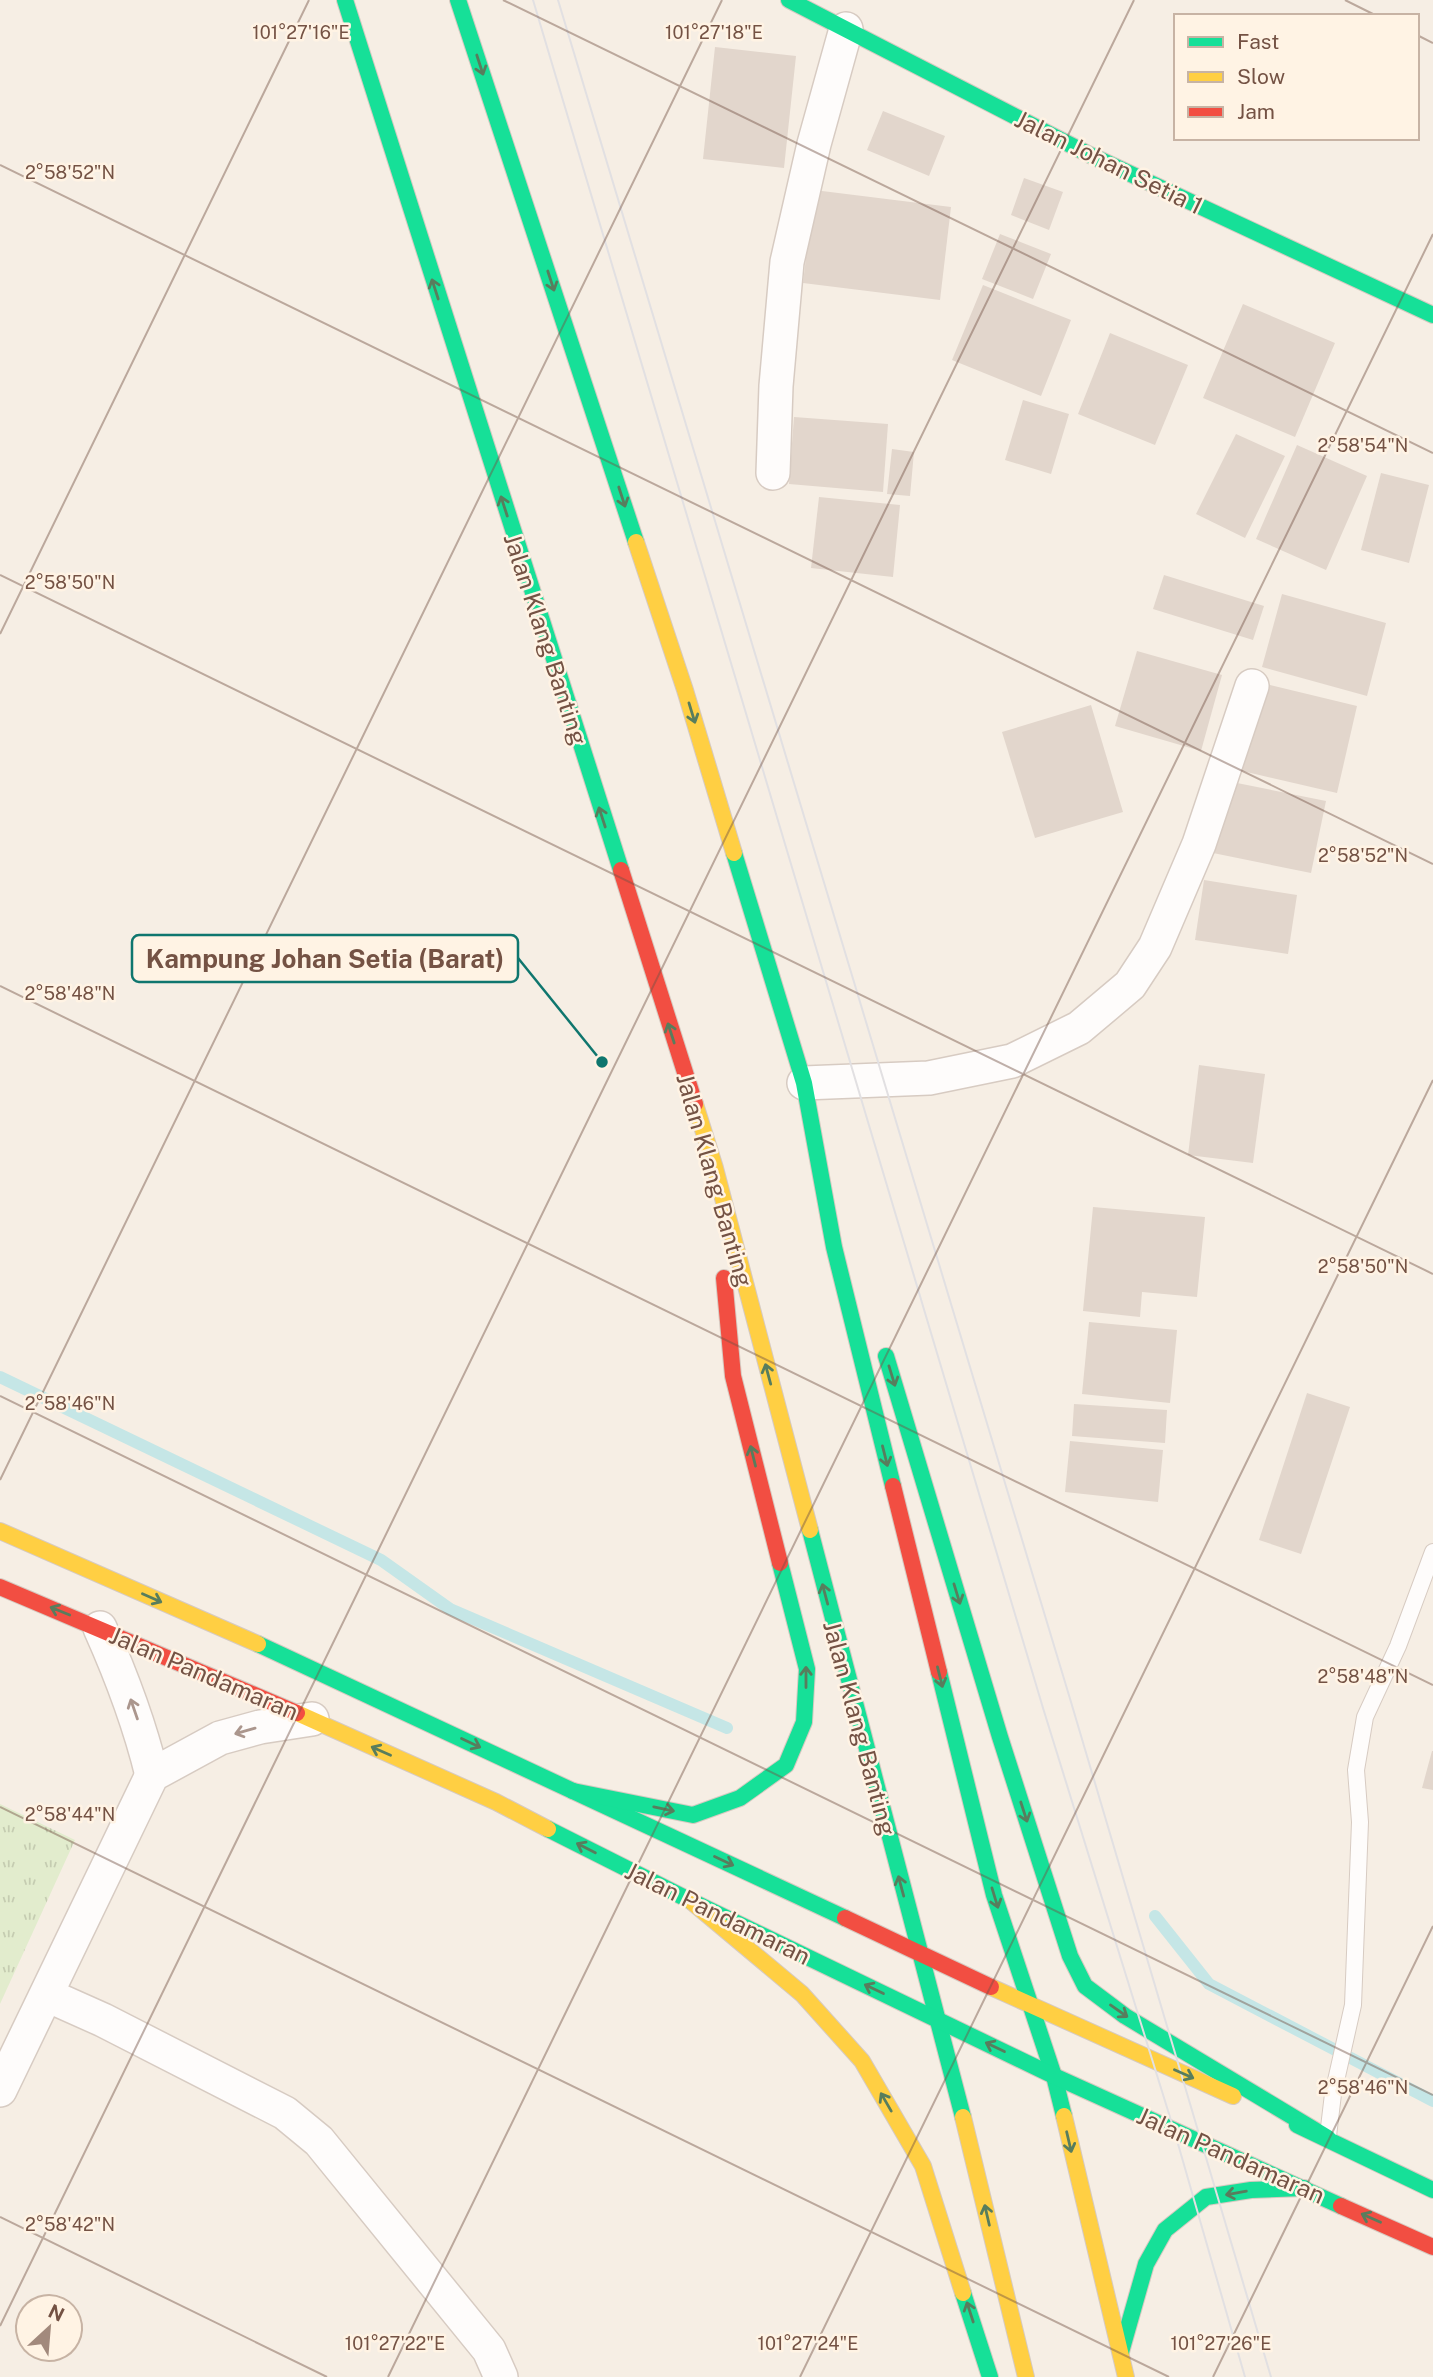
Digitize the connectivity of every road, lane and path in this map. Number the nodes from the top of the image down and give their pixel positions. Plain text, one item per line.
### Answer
1 (345, 0) edge
2 (458, 0) edge
3 (789, 0) edge
4 (846, 29) junction
5 (1433, 315) edge
6 (773, 473) dead end
7 (1252, 686) dead end
8 (804, 1083) junction
9 (715, 1168) junction
10 (834, 1247) junction
11 (868, 1316) dead end
12 (879, 1339) dead end
13 (0, 1531) edge
14 (1433, 1552) edge
15 (0, 1587) edge
16 (100, 1628) junction
17 (312, 1719) junction
18 (152, 1775) junction
19 (573, 1791) junction
20 (691, 1901) junction
21 (918, 1952) junction
22 (47, 1995) junction
23 (1032, 2006) junction
24 (936, 2019) junction
25 (1054, 2076) junction
26 (0, 2090) edge
27 (1328, 2138) junction
28 (1304, 2188) junction
29 (1433, 2190) edge
30 (1433, 2246) edge
31 (1120, 2357) junction
32 (501, 2377) edge
33 (990, 2377) edge
34 (1026, 2377) edge
35 (1126, 2377) edge

9 -> 1 main road, Jalan Klang Banting
2 -> 8 main road
3 - 4 main road, Jalan Johan Setia 1
4 - 5 main road, Jalan Johan Setia 1
4 - 6 street
7 - 8 street
8 - 10 main road
19 -> 9 main road
21 -> 9 main road, Jalan Klang Banting
10 - 11 main road
10 -> 23 main road
12 -> 27 main road
13 -> 19 main road, Jalan Pandamaran
14 - 27 lane
16 -> 15 main road, Jalan Pandamaran
16 - 17 main road, Jalan Pandamaran
18 -> 16 street
17 -> 18 street
20 -> 17 main road, Jalan Pandamaran
18 - 22 street
19 -> 21 main road, Jalan Pandamaran
24 -> 20 main road, Jalan Pandamaran
33 -> 20 main road
21 - 23 main road, Jalan Pandamaran
21 - 24 main road, Jalan Klang Banting
22 - 26 street
22 - 32 street
23 - 25 main road
23 -> 27 main road, Jalan Pandamaran
25 -> 24 main road, Jalan Pandamaran
34 -> 24 main road, Jalan Klang Banting
25 - 28 main road, Jalan Pandamaran
25 -> 31 main road
27 - 29 main road, Jalan Pandamaran
30 -> 28 main road, Jalan Pandamaran
28 -> 31 main road
31 - 35 main road

